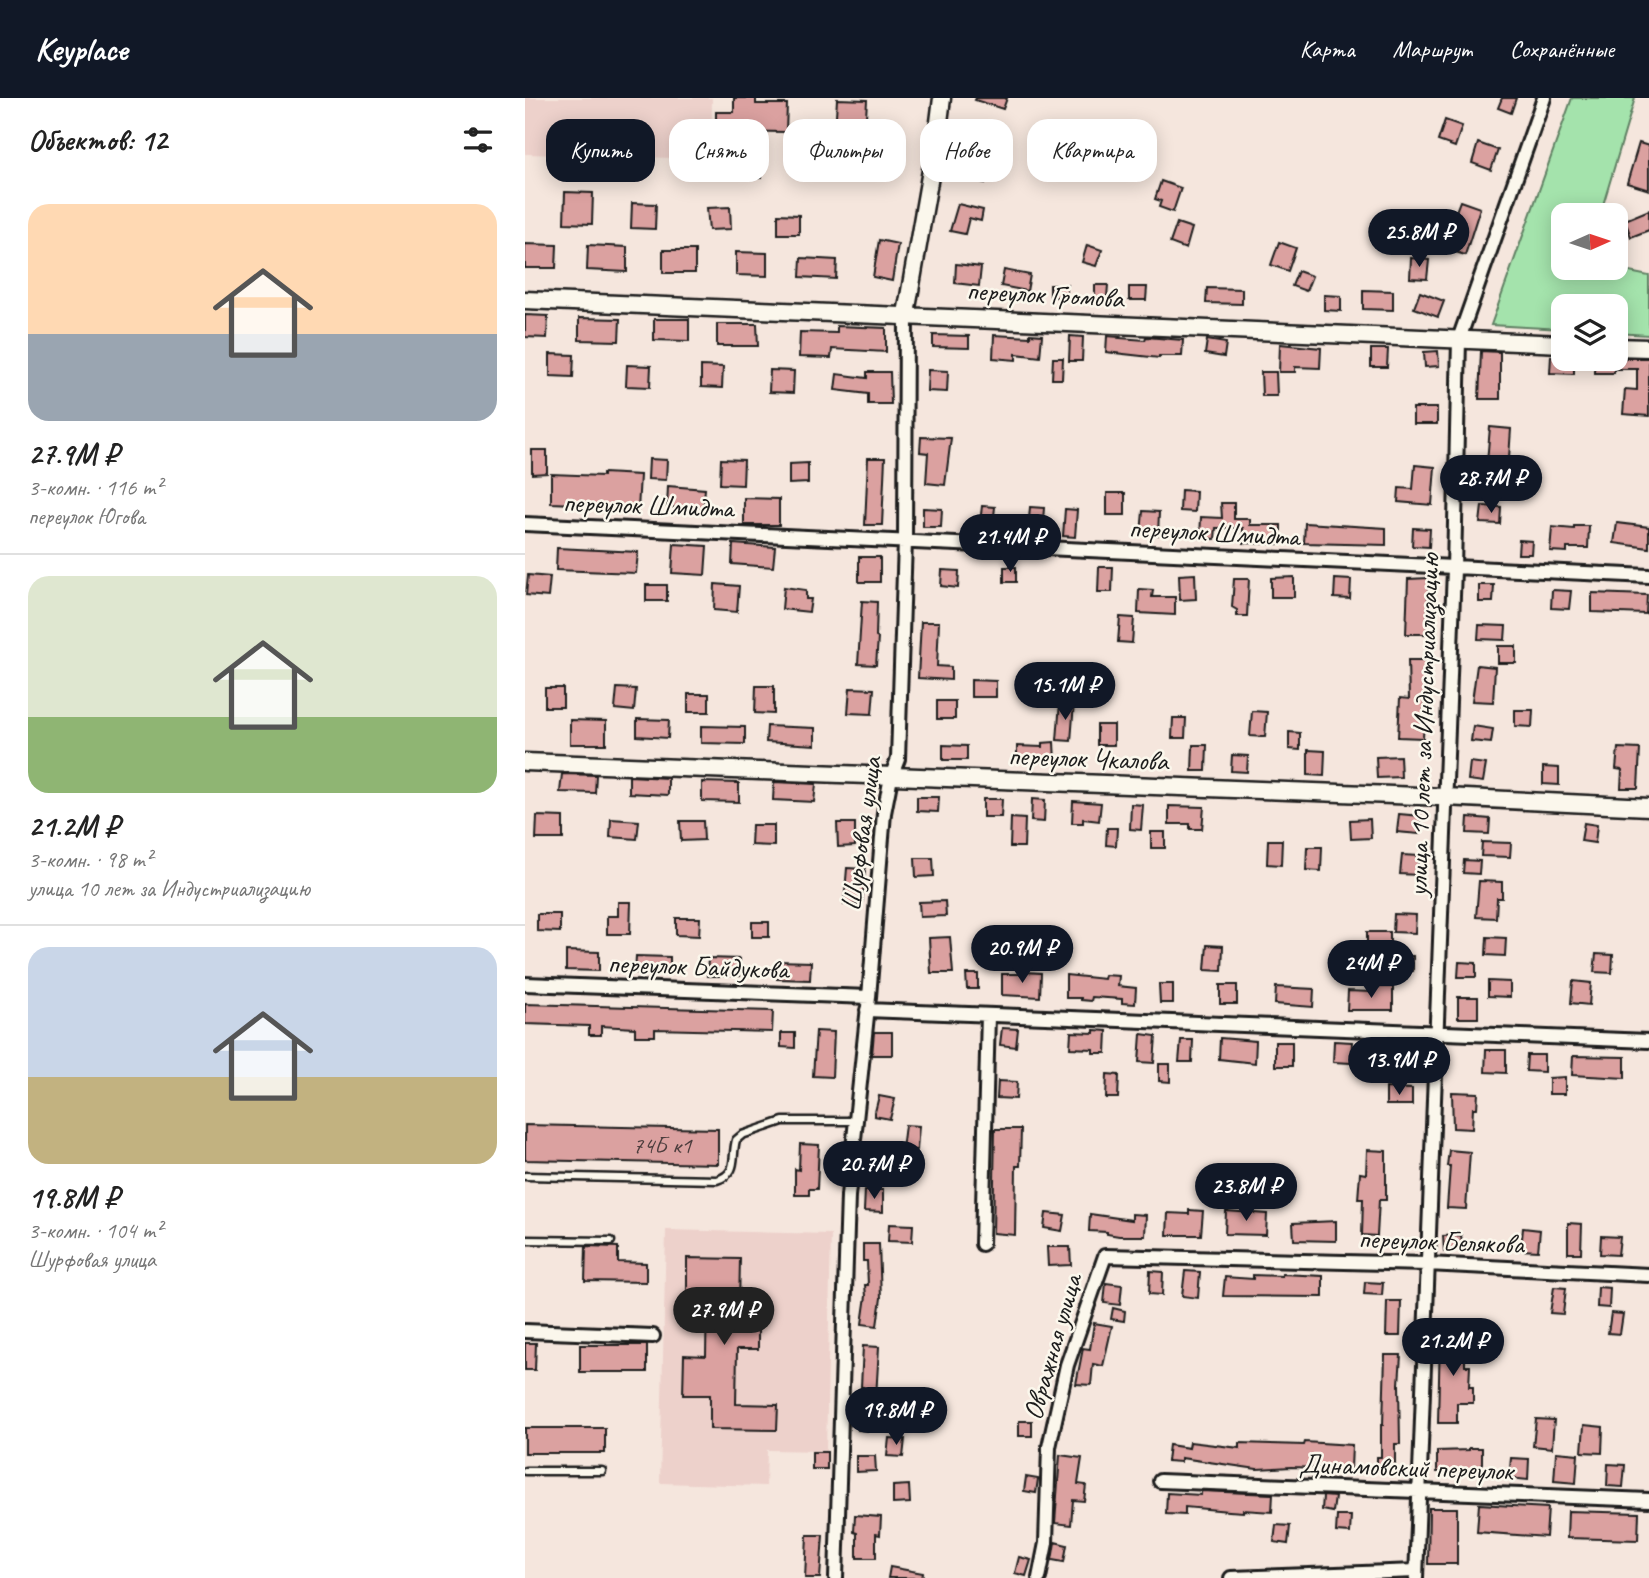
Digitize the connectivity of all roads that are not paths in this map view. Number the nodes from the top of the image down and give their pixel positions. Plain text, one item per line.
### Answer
1 (941, 98) edge
2 (1544, 98) edge
3 (525, 300) edge
4 (906, 314) junction
5 (1459, 339) junction
6 (1551, 343) edge
7 (1628, 347) edge
8 (1649, 348) edge
9 (525, 524) edge
10 (905, 541) junction
11 (1454, 569) junction
12 (1649, 576) edge
13 (525, 762) edge
14 (891, 777) junction
15 (1445, 797) junction
16 (1649, 807) edge
17 (525, 984) edge
18 (868, 1004) junction
19 (988, 1015) junction
20 (1436, 1032) junction
21 (1649, 1041) edge
22 (856, 1121) junction
23 (525, 1176) edge
24 (525, 1240) edge
25 (611, 1241) dead end
26 (982, 1244) dead end
27 (1105, 1256) joint
28 (1427, 1264) junction
29 (1649, 1275) edge
30 (525, 1331) edge
31 (653, 1336) dead end
32 (525, 1471) edge
33 (602, 1471) dead end
34 (1160, 1481) dead end
35 (1419, 1492) junction
36 (1649, 1500) edge
37 (1416, 1574) edge
38 (837, 1578) edge
39 (1039, 1578) edge
40 (1231, 1578) edge

1 - 4 street, Шурфовая улица
2 - 5 street, улица 10 лет за Индустриализацию
3 - 4 street, переулок Громова
4 - 5 street, переулок Громова
4 - 10 street, Шурфовая улица
5 - 6 street, переулок Громова
5 - 11 street, улица 10 лет за Индустриализацию
7 - 8 street
9 - 10 street, переулок Шмидта
10 - 11 street, переулок Шмидта
10 - 14 street, Шурфовая улица
11 - 12 street, переулок Шмидта
11 - 15 street, улица 10 лет за Индустриализацию
13 - 14 street, переулок Чкалова
14 - 15 street, переулок Чкалова
14 - 18 street, Шурфовая улица
15 - 16 street, переулок Чкалова
15 - 20 street, улица 10 лет за Индустриализацию
17 - 18 street, переулок Байдукова
18 - 19 street, переулок Байдукова
18 - 22 street, Шурфовая улица
19 - 20 street, переулок Байдукова
19 - 26 street
20 - 21 street, переулок Байдукова
20 - 28 street, улица 10 лет за Индустриализацию
22 - 23 lane
22 - 38 street, Шурфовая улица
24 - 25 lane
27 - 28 street, переулок Белякова
27 - 39 street, Овражная улица
28 - 29 street, переулок Белякова
28 - 35 street, улица 10 лет за Индустриализацию
30 - 31 street
32 - 33 lane
34 - 35 street, Динамовский переулок
35 - 36 street, Динамовский переулок
35 - 37 street, улица 10 лет за Индустриализацию
37 - 40 street

